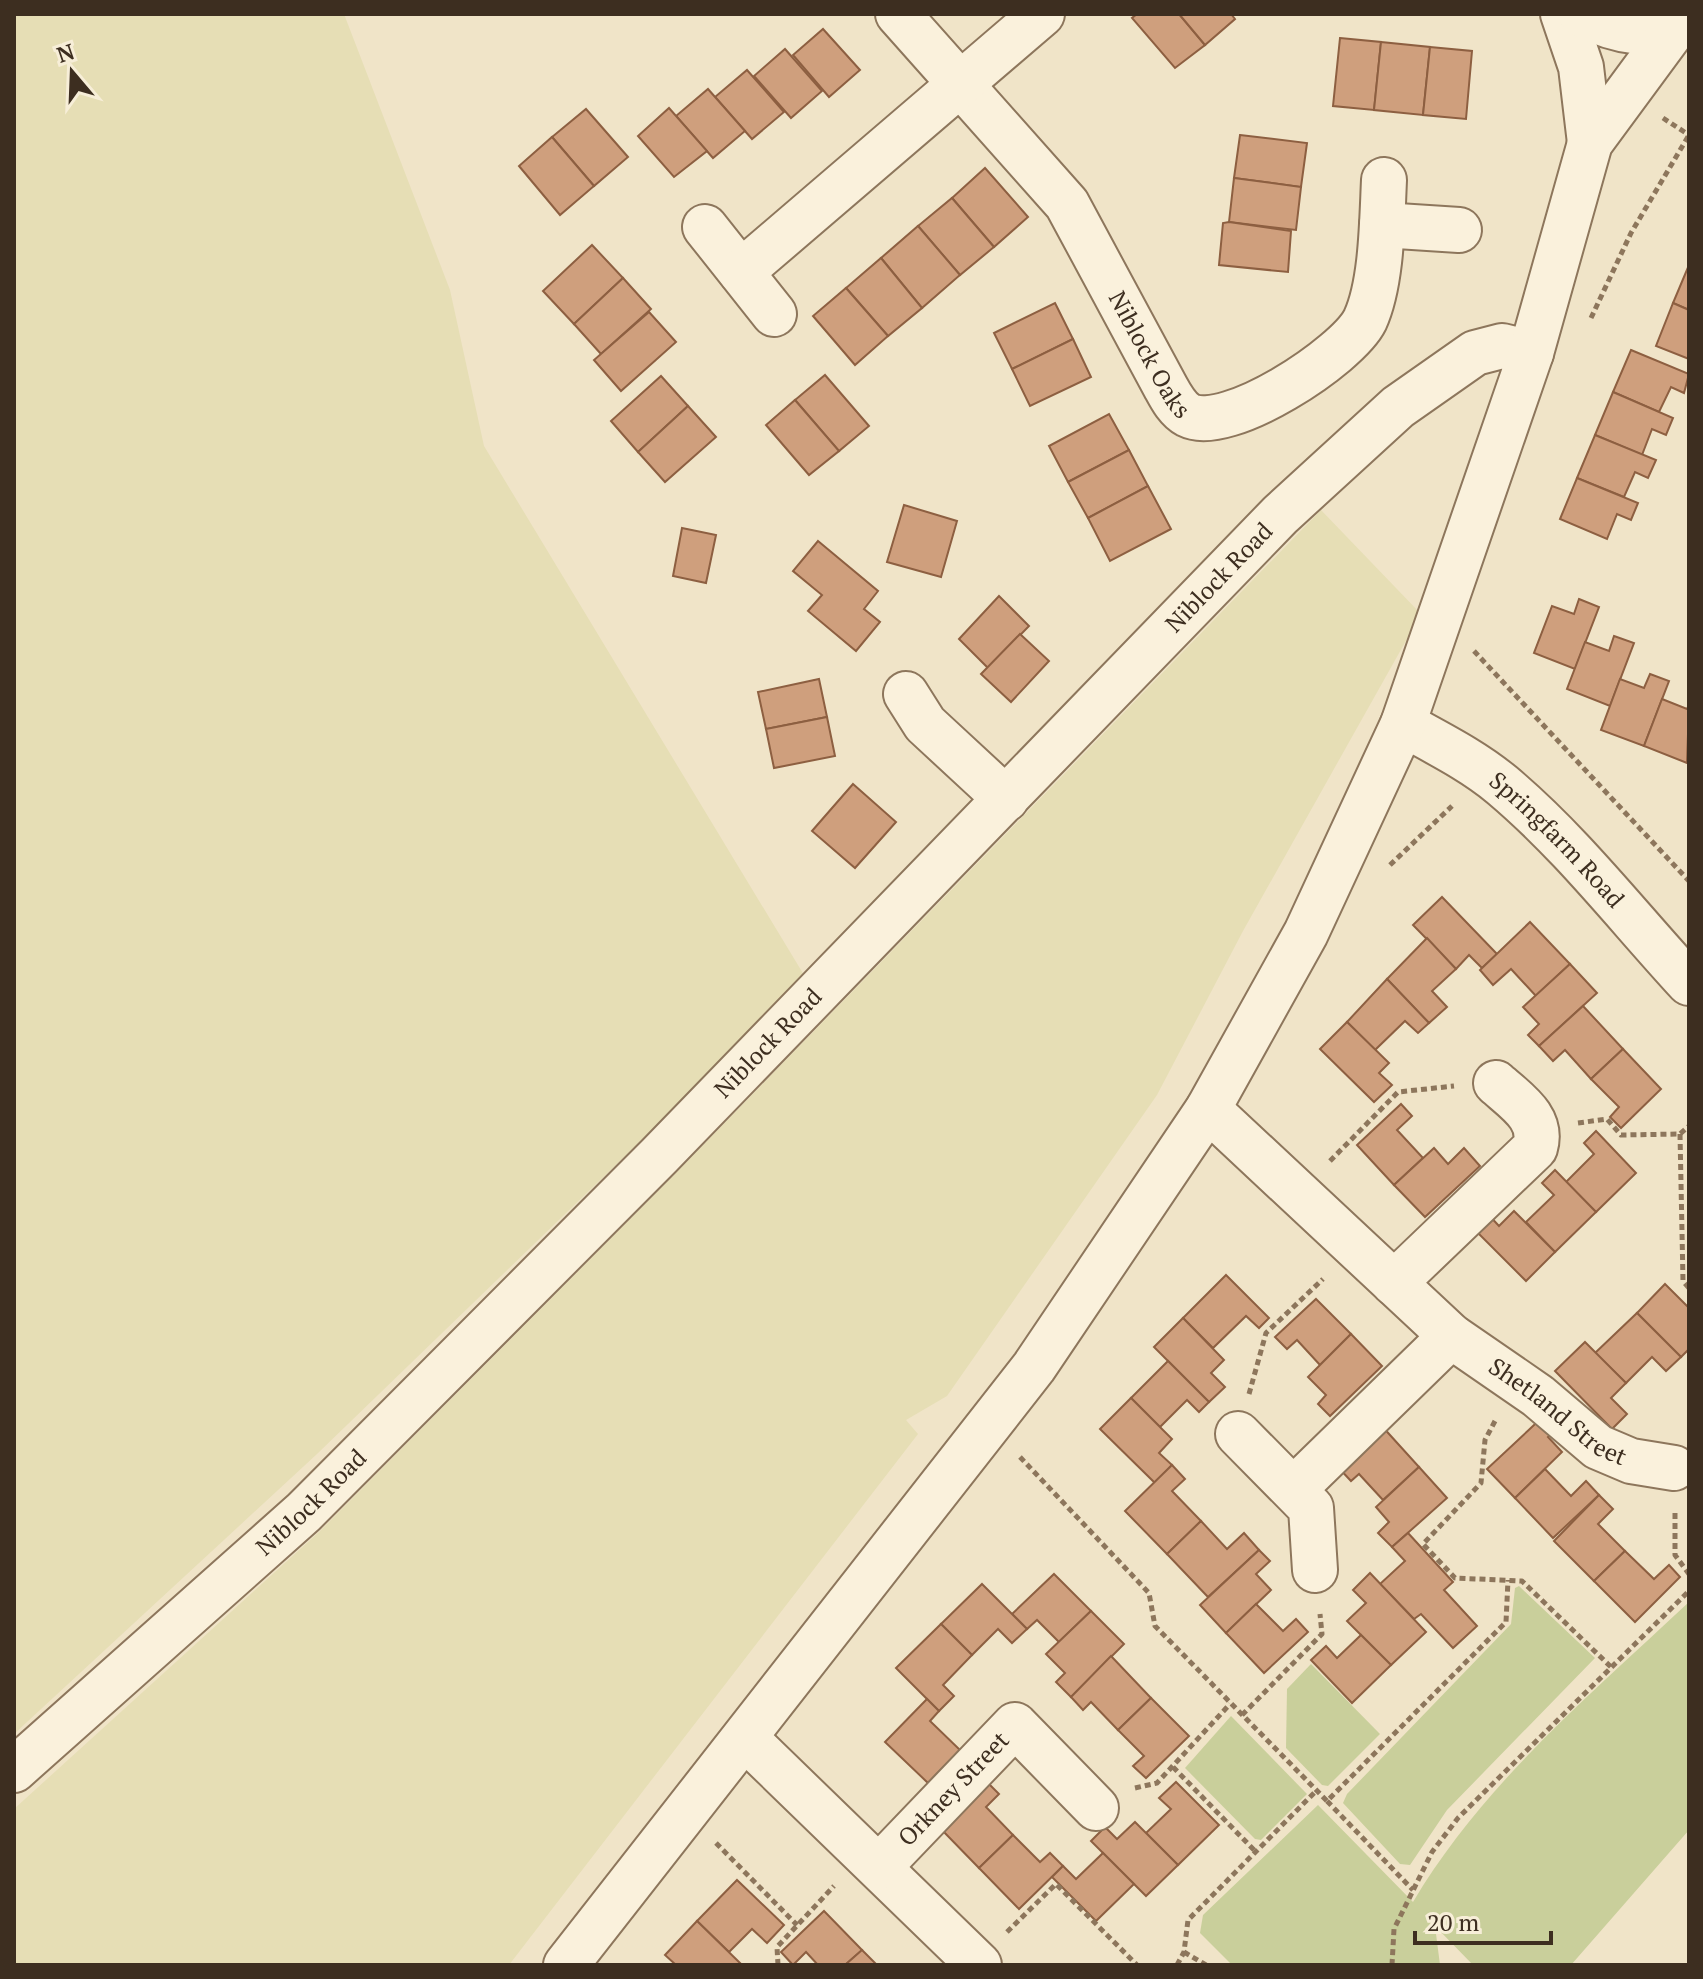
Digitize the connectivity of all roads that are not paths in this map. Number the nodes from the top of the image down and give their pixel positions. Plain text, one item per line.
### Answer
1 (898, 14) edge
2 (1042, 14) edge
3 (1563, 14) edge
4 (1581, 14) edge
5 (1682, 25) edge
6 (958, 84) junction
7 (1590, 143) junction
8 (1384, 180) dead end
9 (1382, 225) junction
10 (705, 227) dead end
11 (1459, 230) dead end
12 (741, 272) junction
13 (774, 314) dead end
14 (1531, 353) junction
15 (906, 694) dead end
16 (1403, 724) junction
17 (1006, 799) junction
18 (1689, 983) edge
19 (1496, 1083) road end
20 (1208, 1109) junction
21 (1394, 1283) junction
22 (1451, 1336) junction
23 (1238, 1434) road end
24 (1674, 1468) road end
25 (1294, 1489) junction
26 (1315, 1570) road end
27 (745, 1738) junction
28 (14, 1770) edge
29 (1096, 1808) road end
30 (872, 1861) junction
31 (969, 1961) edge
32 (566, 1965) edge

1 - 6 street, Niblock Oaks
2 - 6 street
3 - 7 street
4 - 5 street
5 - 7 street
6 - 9 street, Niblock Oaks
6 - 12 street
7 - 14 street
8 - 9 street, Niblock Oaks
9 - 11 street
10 - 12 street
12 - 13 street
14 - 16 street
14 - 17 street, Niblock Road
15 - 17 street
16 - 18 street, Springfarm Road
16 - 20 street
17 - 28 street, Niblock Road
19 - 21 street
20 - 21 street, Shetland Street
20 - 27 street
21 - 22 street, Shetland Street
22 - 24 street, Shetland Street
22 - 25 street
23 - 25 street
25 - 26 street
27 - 30 street, Orkney Street
27 - 32 street
29 - 30 street, Orkney Street
30 - 31 street, Orkney Street

